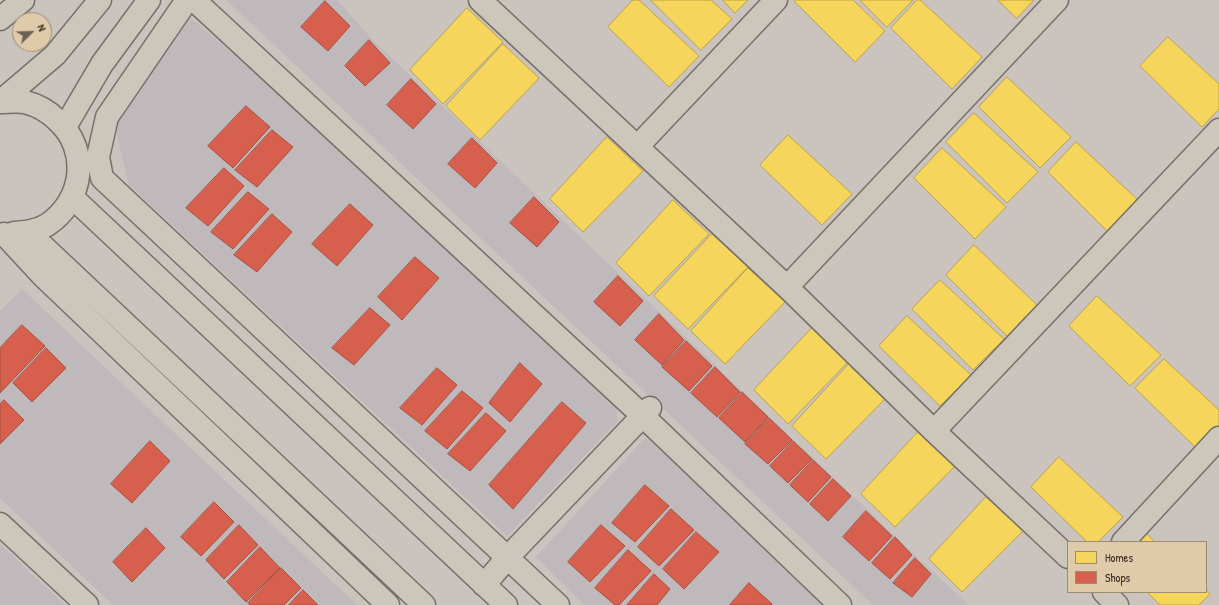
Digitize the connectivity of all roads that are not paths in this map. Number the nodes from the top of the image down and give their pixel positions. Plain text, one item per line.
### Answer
1 (23, 0) edge
2 (100, 0) edge
3 (149, 0) edge
4 (188, 0) edge
5 (194, 0) edge
6 (776, 0) edge
7 (1057, 0) edge
8 (487, 2) edge
9 (0, 19) edge
10 (0, 102) edge
11 (65, 127) junction
12 (1219, 130) edge
13 (637, 147) junction
14 (72, 197) junction
15 (28, 232) junction
16 (1, 236) edge
17 (787, 287) junction
18 (646, 412) junction
19 (934, 431) junction
20 (1219, 438) edge
21 (0, 524) edge
22 (1124, 541) edge
23 (1067, 556) edge
24 (508, 557) junction
25 (484, 585) junction
26 (1105, 593) edge
27 (87, 605) edge
28 (388, 605) edge
29 (424, 605) edge
30 (506, 605) edge
31 (558, 605) edge
32 (840, 605) edge
33 (1117, 605) edge

1 - 9 street
2 - 10 street
3 - 11 street
4 - 24 street
5 - 18 street
6 - 13 street
7 - 17 street
8 - 13 street
10 - 11 street
11 - 14 street
12 - 19 street
13 - 17 street
14 - 15 street
14 - 25 street
15 - 16 street
15 - 29 street
16 - 28 street
17 - 19 street
18 - 24 street
18 - 32 street
19 - 23 street
20 - 22 street
21 - 27 street
24 - 25 street
24 - 31 street
25 - 30 street
26 - 33 street

